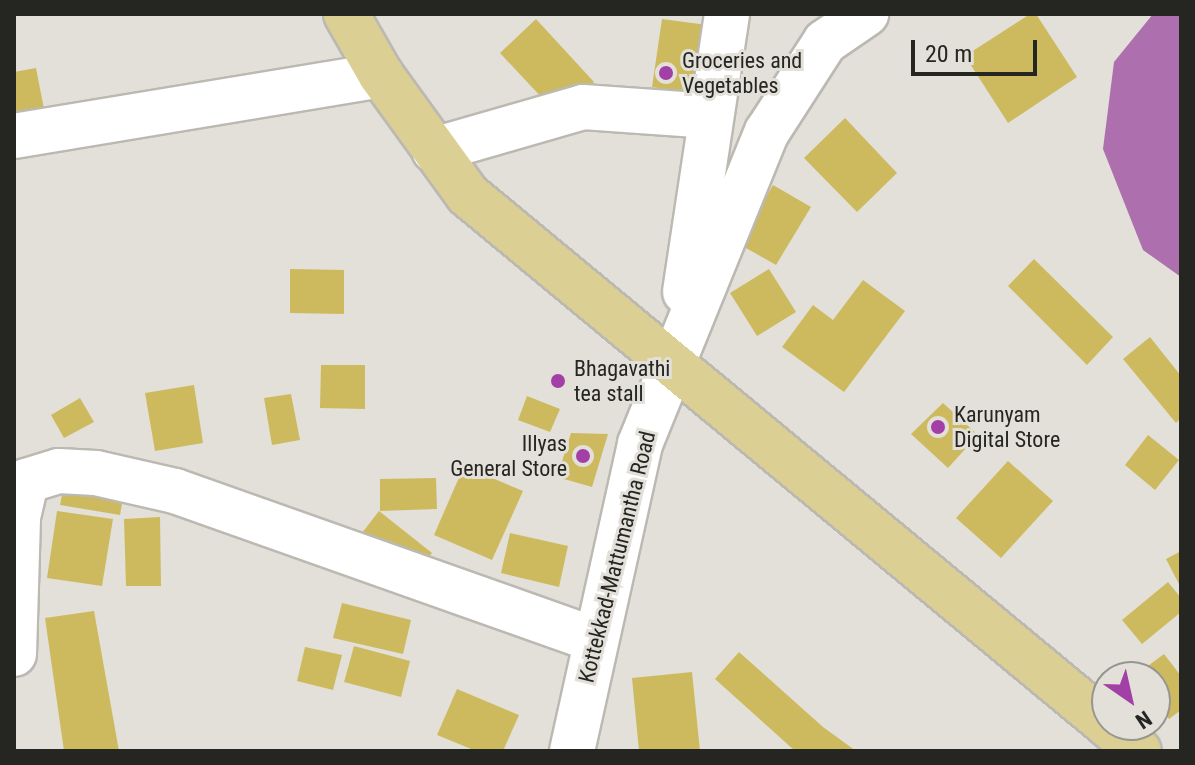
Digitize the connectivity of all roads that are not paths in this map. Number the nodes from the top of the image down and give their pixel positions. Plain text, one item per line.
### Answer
1 (346, 14) edge
2 (727, 14) edge
3 (866, 14) edge
4 (381, 75) junction
5 (711, 116) junction
6 (14, 136) edge
7 (434, 150) junction
8 (674, 366) junction
9 (594, 639) junction
10 (14, 654) edge
11 (1091, 712) edge
12 (572, 751) edge

1 - 4 main road
2 - 5 street
3 - 8 street
4 - 6 street
4 - 7 main road
5 - 7 street
5 - 8 street
7 - 8 main road
8 - 9 street, Kottekkad-Mattumantha Road
8 - 11 main road
9 - 10 street
9 - 12 street, Kottekkad-Mattumantha Road

